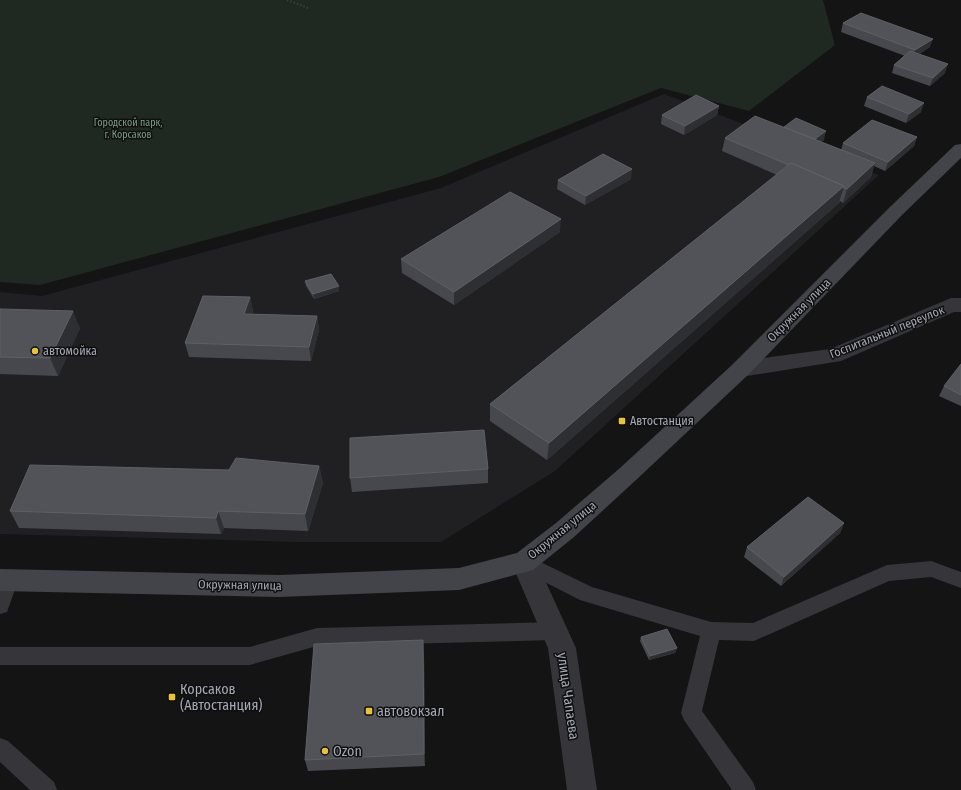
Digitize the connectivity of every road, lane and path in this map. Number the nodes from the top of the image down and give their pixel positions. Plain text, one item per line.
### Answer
1 (287, 0) edge
2 (308, 8) dead end
3 (961, 149) edge
4 (961, 304) edge
5 (741, 369) junction
6 (524, 562) junction
7 (960, 578) edge
8 (4, 580) edge
9 (0, 606) edge
10 (555, 631) junction
11 (711, 631) junction
12 (0, 656) edge
13 (0, 748) edge
14 (46, 790) edge
15 (582, 790) edge
16 (745, 790) edge

1 - 2 path
3 - 5 main road, Окружная улица
4 - 5 street, Госпитальный переулок
5 - 6 main road, Окружная улица
6 - 8 main road, Окружная улица
6 - 10 street, улица Чапаева
6 - 11 lane
7 - 11 lane
8 - 9 lane
10 - 12 lane
10 - 15 street, улица Чапаева
11 - 16 lane
13 - 14 lane

